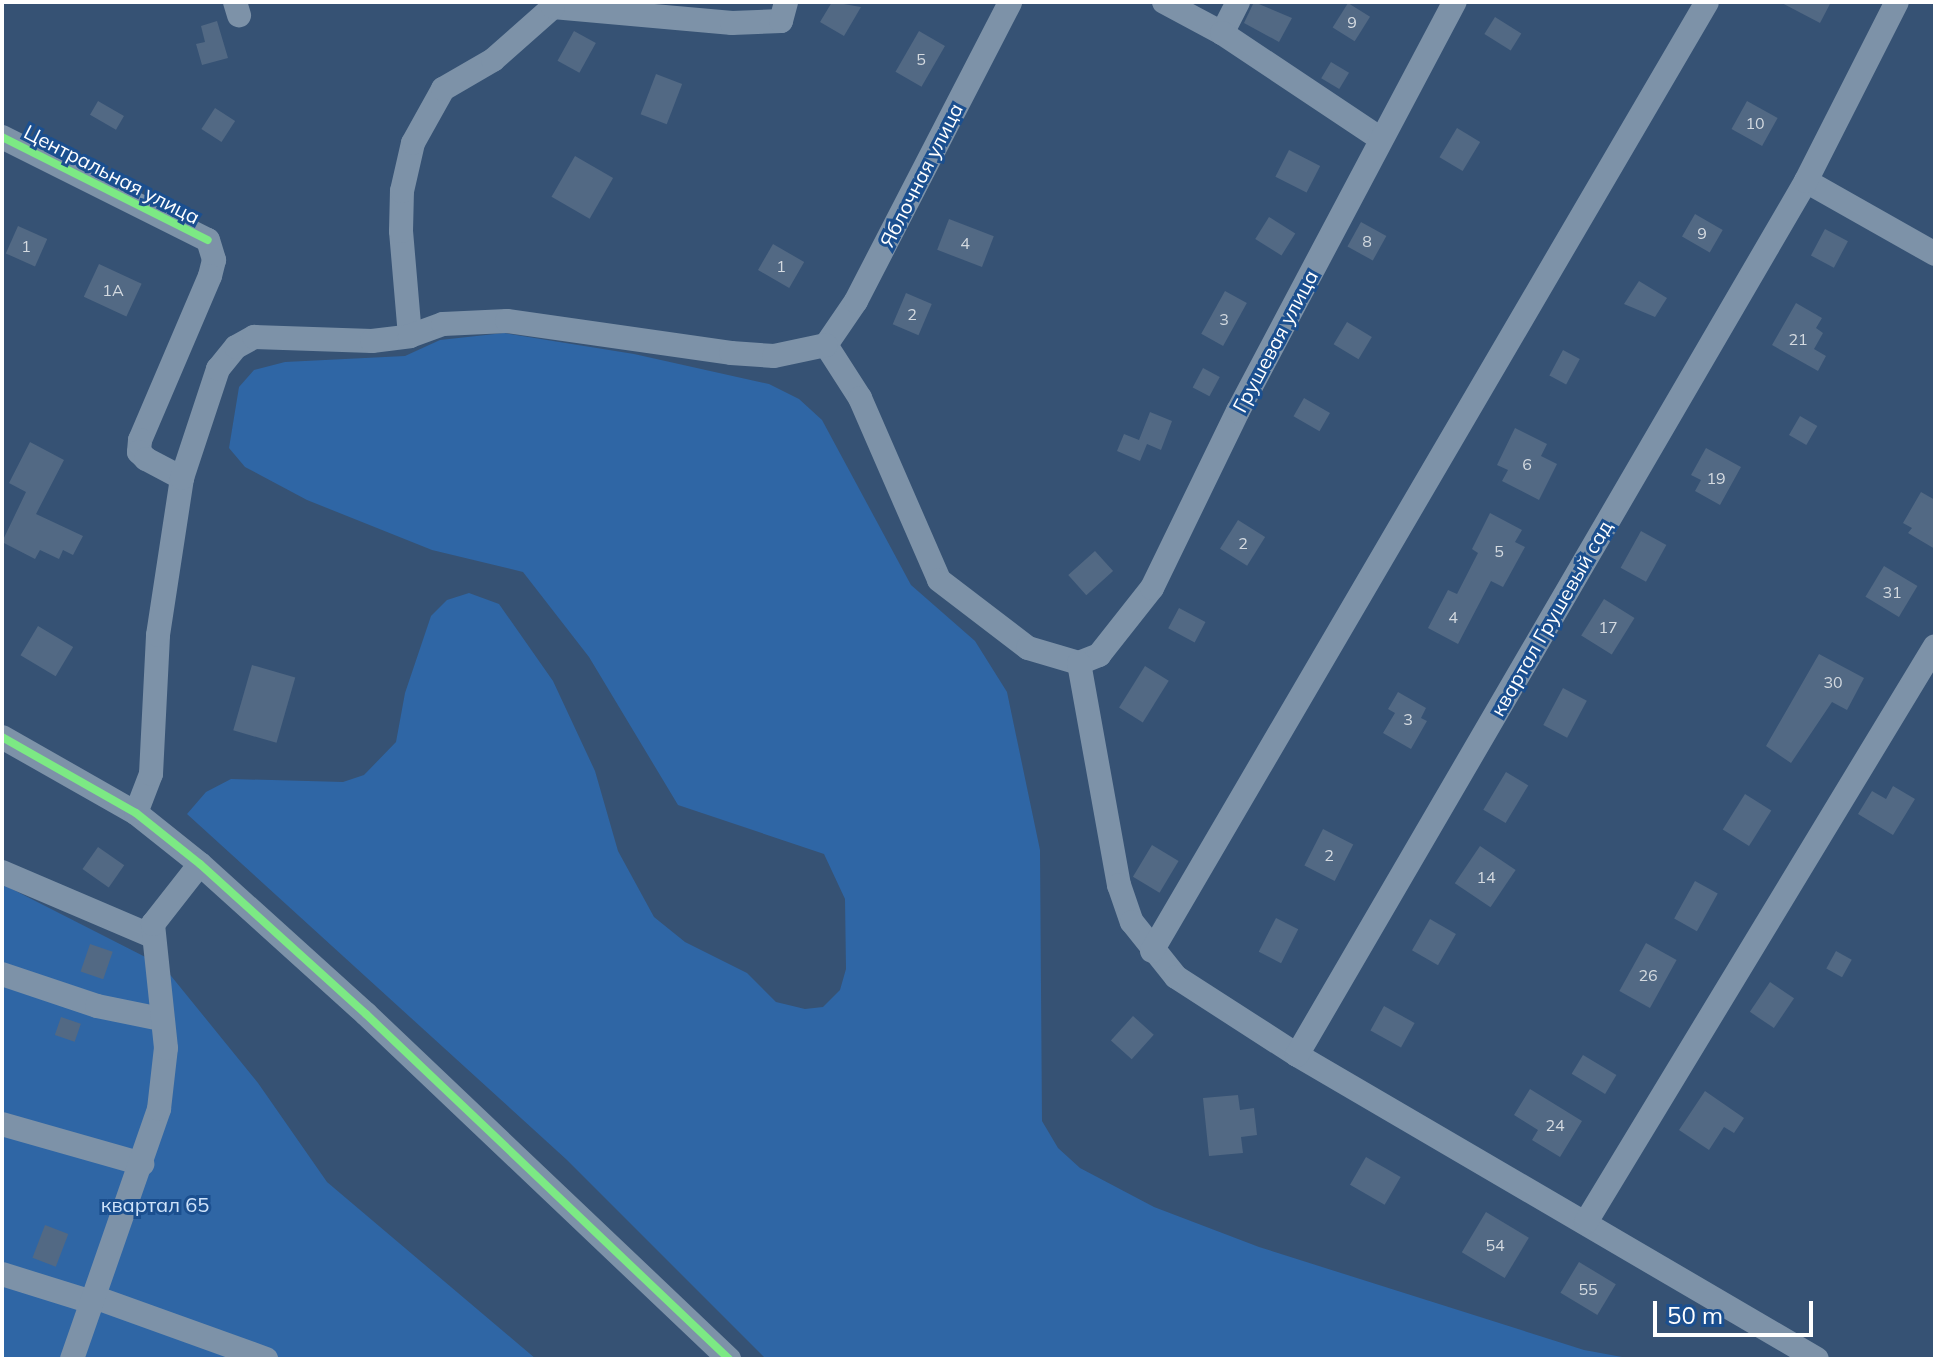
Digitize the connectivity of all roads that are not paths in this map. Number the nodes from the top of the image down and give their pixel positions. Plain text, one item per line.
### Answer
1 (786, 2) edge
2 (1010, 2) edge
3 (1164, 2) edge
4 (1238, 2) edge
5 (1455, 2) edge
6 (1707, 2) edge
7 (1897, 2) edge
8 (552, 4) edge
9 (1222, 33) junction
10 (2, 137) edge
11 (1381, 139) junction
12 (1806, 181) junction
13 (1935, 254) edge
14 (410, 336) junction
15 (826, 345) junction
16 (182, 478) junction
17 (1935, 646) edge
18 (1079, 663) junction
19 (2, 737) edge
20 (136, 813) junction
21 (200, 864) junction
22 (2, 872) edge
23 (152, 936) junction
24 (1152, 951) junction
25 (2, 974) edge
26 (161, 1019) junction
27 (1297, 1055) junction
28 (2, 1124) edge
29 (142, 1164) junction
30 (1586, 1222) junction
31 (2, 1274) edge
32 (93, 1300) junction
33 (72, 1359) edge
34 (266, 1359) edge
35 (729, 1359) edge
36 (1817, 1359) edge

1 - 8 street
2 - 15 street, Яблочная улица
3 - 9 street
4 - 9 street
5 - 11 street, Грушевая улица
6 - 24 street
7 - 12 street, квартал Грушевый сад
8 - 14 street
9 - 11 street
10 - 16 street, Центральная улица
11 - 18 street, Грушевая улица
12 - 13 street
12 - 27 street, квартал Грушевый сад
14 - 15 street
14 - 16 street
15 - 18 street
16 - 20 street
17 - 30 street
18 - 24 street
19 - 20 street
20 - 21 street
21 - 23 street
21 - 35 street
22 - 23 street
23 - 26 street
24 - 27 street
25 - 26 street
26 - 29 street
27 - 30 street
28 - 29 street
29 - 32 street
30 - 36 street
31 - 32 street
32 - 33 street
32 - 34 street

